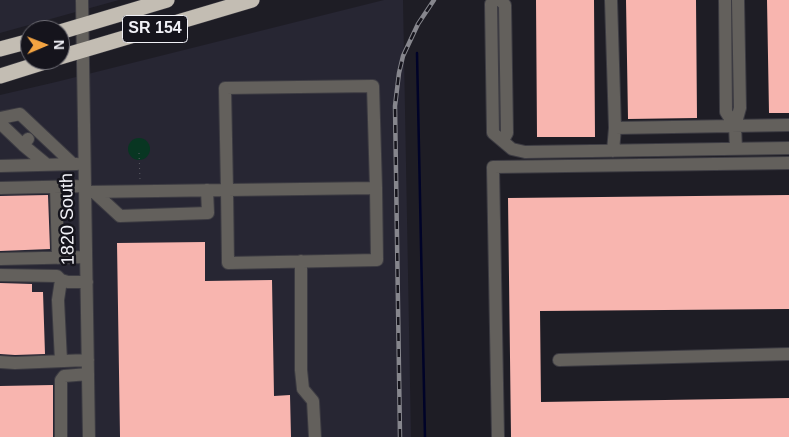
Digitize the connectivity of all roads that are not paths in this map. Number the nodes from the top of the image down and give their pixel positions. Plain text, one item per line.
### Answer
1 (82, 0) edge
2 (167, 0) edge
3 (252, 0) edge
4 (494, 0) edge
5 (500, 0) edge
6 (611, 0) edge
7 (726, 0) edge
8 (738, 0) edge
9 (82, 26) junction
10 (70, 29) edge
11 (20, 44) edge
12 (0, 49) edge
13 (83, 50) junction
14 (70, 54) edge
15 (20, 70) edge
16 (0, 76) edge
17 (0, 118) edge
18 (0, 123) edge
19 (789, 125) edge
20 (735, 126) junction
21 (615, 128) junction
22 (30, 137) junction
23 (502, 140) junction
24 (789, 148) edge
25 (736, 149) junction
26 (613, 151) junction
27 (0, 160) edge
28 (789, 163) edge
29 (46, 164) junction
30 (79, 164) junction
31 (0, 166) edge
32 (13, 166) junction
33 (56, 187) junction
34 (0, 188) edge
35 (376, 188) junction
36 (88, 190) junction
37 (207, 190) junction
38 (227, 190) junction
39 (86, 257) junction
40 (58, 258) junction
41 (0, 259) edge
42 (301, 261) junction
43 (0, 276) edge
44 (61, 280) junction
45 (87, 282) junction
46 (789, 354) edge
47 (88, 360) junction
48 (559, 360) dead end
49 (61, 361) junction
50 (0, 362) edge
51 (88, 374) junction
52 (61, 437) edge
53 (89, 437) edge
54 (315, 437) edge
55 (498, 437) edge

1 - 9 street, 1820 South
2 - 9 highway, SR 154
3 - 13 highway, SR 154
4 - 23 street
5 - 23 street
6 - 21 street
7 - 20 street
8 - 20 street
9 - 10 highway, SR 154
9 - 13 street, 1820 South
11 - 12 highway
13 - 14 highway, SR 154
13 - 30 street, 1820 South
15 - 16 highway
17 - 22 street
18 - 22 street
19 - 20 street
20 - 21 street
20 - 25 street
21 - 26 street
22 - 29 street
22 - 30 street
23 - 26 street
24 - 25 street
25 - 26 street
27 - 32 street
28 - 55 street
29 - 30 street
29 - 32 street
30 - 36 street, 1820 South
31 - 32 street
33 - 34 street
33 - 36 street
33 - 40 street
35 - 38 street
35 - 38 street
35 - 42 street
36 - 37 street
36 - 37 street
36 - 39 street, 1820 South
37 - 38 street
38 - 42 street
39 - 40 street
39 - 45 street, 1820 South
40 - 41 street
42 - 54 street
43 - 44 street
44 - 45 street
44 - 49 street
45 - 47 street, 1820 South
46 - 48 street
47 - 49 street
47 - 51 street, 1820 South
49 - 50 street
51 - 52 street
51 - 53 street, 1820 South

